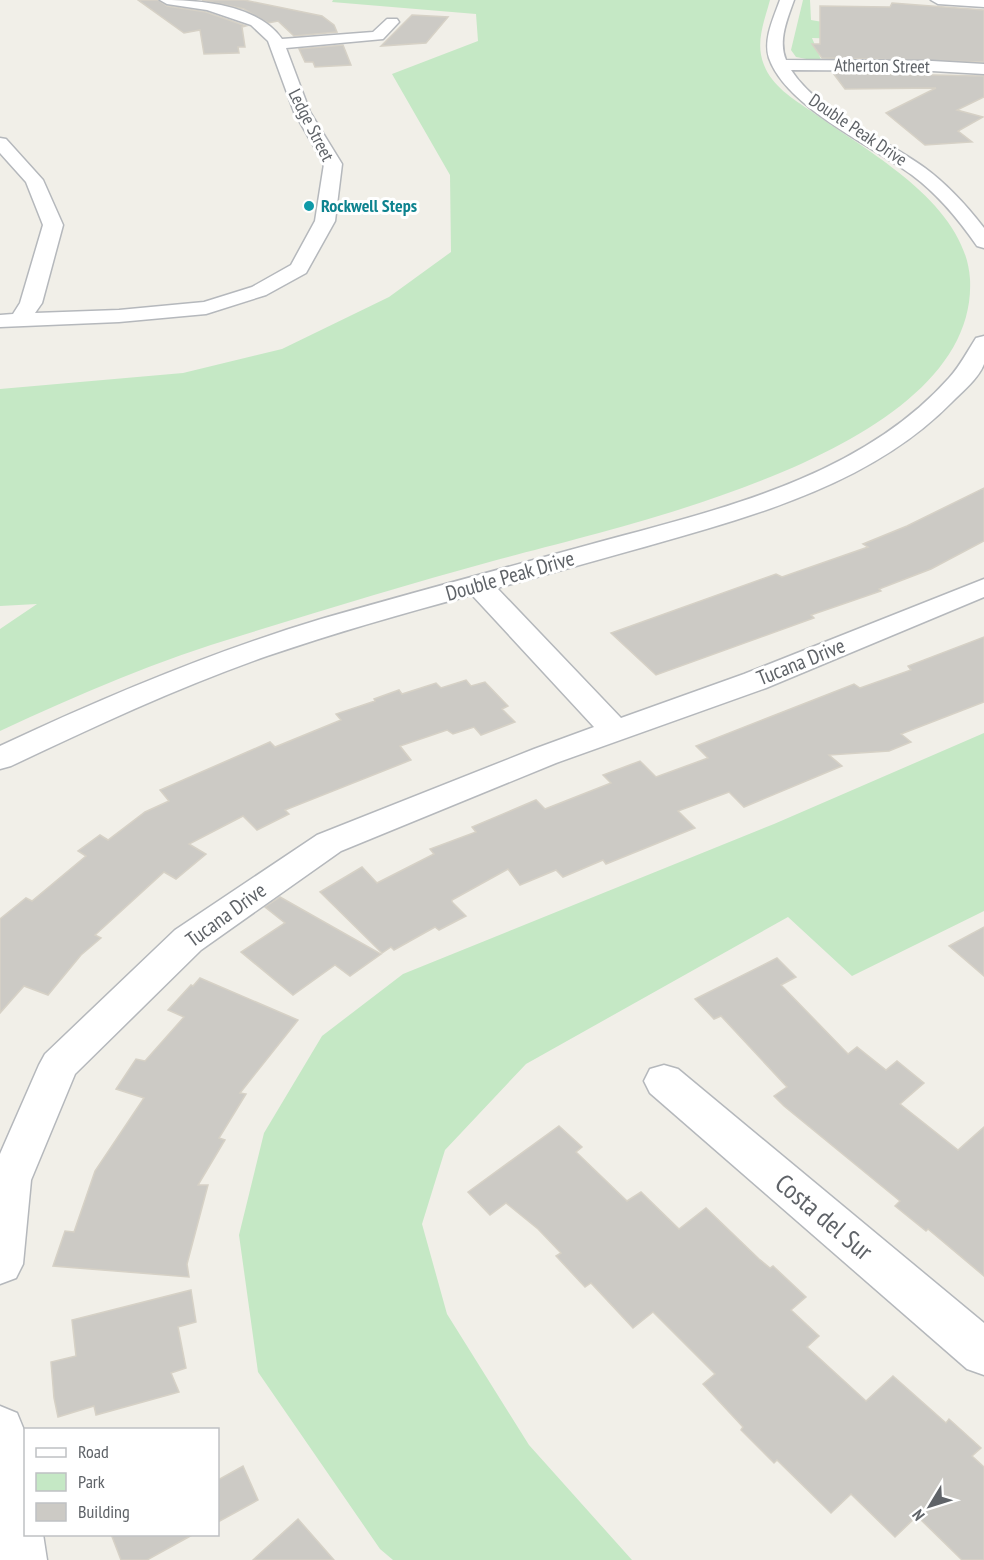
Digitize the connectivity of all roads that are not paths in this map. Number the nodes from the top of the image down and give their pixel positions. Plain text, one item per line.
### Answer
1 (167, 0) edge
2 (787, 0) edge
3 (938, 0) edge
4 (984, 3) edge
5 (392, 22) dead end
6 (277, 44) junction
7 (780, 65) junction
8 (984, 69) edge
9 (0, 143) edge
10 (984, 242) edge
11 (20, 319) junction
12 (0, 321) edge
13 (984, 343) edge
14 (479, 585) junction
15 (984, 587) edge
16 (616, 732) junction
17 (0, 759) edge
18 (664, 1081) dead end
19 (0, 1264) edge
20 (984, 1353) edge
21 (0, 1430) edge
22 (21, 1560) edge

1 - 6 street, Ledge Street
2 - 7 street
3 - 4 street
5 - 6 street
6 - 11 street, Ledge Street
7 - 8 street, Atherton Street
7 - 10 street, Double Peak Drive
9 - 11 street
11 - 12 street, Ledge Street
13 - 14 street, Double Peak Drive
14 - 16 street
14 - 17 street, Double Peak Drive
15 - 16 street, Tucana Drive
16 - 19 street, Tucana Drive
18 - 20 street, Costa del Sur
21 - 22 street

